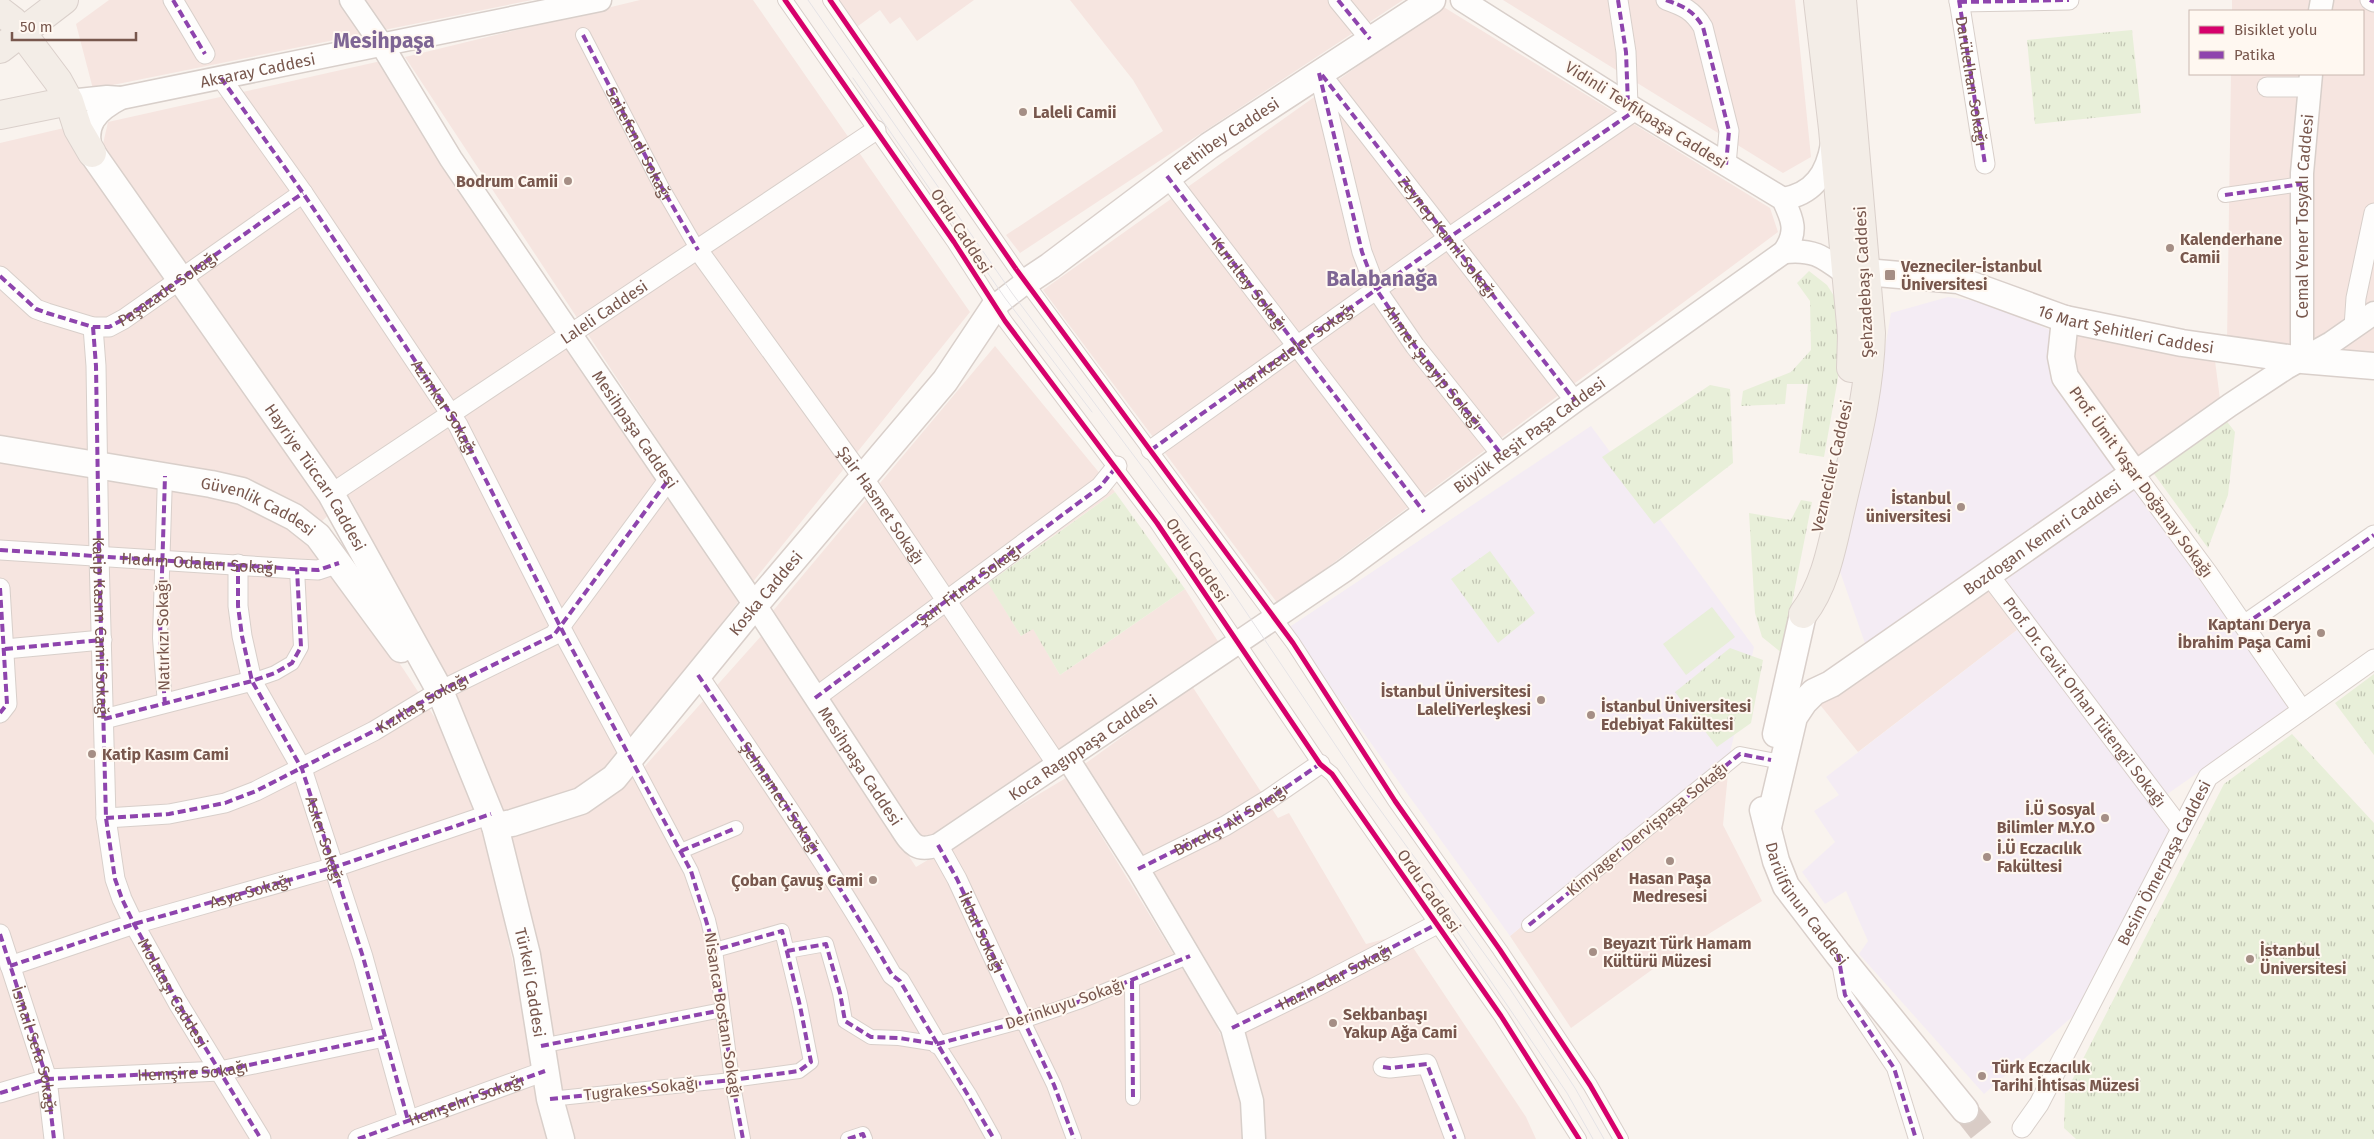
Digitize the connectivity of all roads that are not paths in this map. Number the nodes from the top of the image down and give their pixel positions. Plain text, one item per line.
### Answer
1 (173, 0) edge
2 (351, 0) edge
3 (600, 0) edge
4 (786, 0) edge
5 (830, 0) edge
6 (1338, 0) edge
7 (1432, 0) edge
8 (1462, 0) edge
9 (1618, 0) edge
10 (1666, 0) edge
11 (1818, 0) edge
12 (1842, 0) edge
13 (2069, 0) edge
14 (2370, 0) edge
15 (1959, 1) edge
16 (62, 2) edge
17 (2374, 2) edge
18 (536, 7) edge
19 (0, 11) edge
20 (22, 32) junction
21 (583, 35) dead end
22 (1370, 39) junction
23 (382, 45) junction
24 (0, 49) edge
25 (205, 54) dead end
26 (51, 70) junction
27 (1320, 73) junction
28 (221, 78) junction
29 (2310, 81) edge
30 (2267, 86) dead end
31 (121, 98) junction
32 (69, 101) junction
33 (1632, 107) junction
34 (0, 115) edge
35 (1833, 129) junction
36 (876, 130) junction
37 (92, 154) junction
38 (1985, 164) dead end
39 (1726, 165) junction
40 (1167, 176) junction
41 (2302, 184) junction
42 (303, 194) junction
43 (2225, 195) dead end
44 (1782, 198) junction
45 (2374, 214) edge
46 (1447, 240) junction
47 (698, 250) junction
48 (1784, 252) junction
49 (1855, 273) junction
50 (0, 276) edge
51 (180, 280) junction
52 (1026, 282) junction
53 (1376, 289) junction
54 (995, 306) junction
55 (2374, 313) edge
56 (2065, 319) junction
57 (93, 327) junction
58 (2354, 327) junction
59 (570, 333) junction
60 (1296, 347) junction
61 (2302, 360) junction
62 (2374, 366) edge
63 (1575, 401) junction
64 (451, 414) junction
65 (0, 448) edge
66 (1151, 450) junction
67 (1502, 455) junction
68 (98, 465) junction
69 (1116, 466) junction
70 (2134, 474) junction
71 (166, 476) junction
72 (669, 479) junction
73 (862, 480) junction
74 (331, 494) junction
75 (1424, 512) junction
76 (2374, 535) edge
77 (0, 550) edge
78 (99, 555) junction
79 (162, 559) junction
80 (238, 564) junction
81 (339, 564) junction
82 (297, 570) junction
83 (1989, 575) junction
84 (0, 588) edge
85 (946, 602) junction
86 (754, 605) junction
87 (1803, 614) joint
88 (1275, 618) junction
89 (1, 623) edge
90 (2244, 625) junction
91 (561, 627) junction
92 (102, 640) junction
93 (1238, 644) junction
94 (5, 649) junction
95 (1793, 657) junction
96 (2374, 659) edge
97 (698, 675) junction
98 (252, 681) junction
99 (1824, 686) junction
100 (440, 691) junction
101 (815, 698) junction
102 (165, 705) junction
103 (2302, 710) junction
104 (0, 713) edge
105 (104, 719) junction
106 (631, 758) junction
107 (1771, 760) junction
108 (1062, 762) junction
109 (1320, 764) junction
110 (302, 769) junction
111 (106, 818) junction
112 (493, 820) junction
113 (1768, 827) junction
114 (736, 828) dead end
115 (2181, 829) junction
116 (932, 847) junction
117 (681, 851) junction
118 (335, 868) junction
119 (1138, 869) junction
120 (134, 924) junction
121 (1437, 924) junction
122 (1529, 925) dead end
123 (0, 934) edge
124 (716, 950) junction
125 (787, 951) junction
126 (1838, 954) junction
127 (1190, 956) junction
128 (10, 966) junction
129 (1132, 981) junction
130 (722, 1010) junction
131 (1023, 1021) junction
132 (1232, 1028) junction
133 (384, 1037) junction
134 (937, 1044) junction
135 (543, 1058) junction
136 (1382, 1067) dead end
137 (220, 1071) junction
138 (47, 1079) junction
139 (732, 1080) junction
140 (0, 1093) edge
141 (1133, 1098) dead end
142 (550, 1099) junction
143 (1965, 1110) tunnel mouth
144 (408, 1120) junction
145 (2022, 1128) dead end
146 (864, 1136) edge
147 (54, 1139) edge
148 (261, 1139) edge
149 (358, 1139) edge
150 (562, 1139) edge
151 (743, 1139) edge
152 (848, 1139) edge
153 (994, 1139) edge
154 (1074, 1139) edge
155 (1254, 1139) edge
156 (1455, 1139) edge
157 (1579, 1139) edge
158 (1621, 1139) edge
159 (1916, 1139) edge

1 - 25 street
2 - 23 street, Mesihpaşa Caddesi
3 - 18 street, Aksaray Caddesi
4 - 36 street, Ordu Caddesi
5 - 52 street, Ordu Caddesi
6 - 22 street
7 - 22 main road, Fethibey Caddesi
8 - 33 street, Vidinli Tevfikpaşa Caddesi
9 - 33 street
10 - 39 street
11 - 35 main road, Şehzadebaşı Caddesi
12 - 49 main road, Şehzadebaşı Caddesi
13 - 15 street
14 - 17 street
15 - 38 street, Darülelhan Sokağı
16 - 20 main road
16 - 26 main road
18 - 23 street, Aksaray Caddesi
19 - 20 main road
20 - 24 main road
20 - 26 main road
21 - 47 street, Saitefendi Sokağı
22 - 27 main road, Fethibey Caddesi
23 - 28 street, Aksaray Caddesi
23 - 59 street, Mesihpaşa Caddesi
26 - 32 main road
27 - 40 main road, Fethibey Caddesi
27 - 46 street, Zeynep Kamil Sokağı
27 - 53 street, Ahmet Şuayip Sokağı
28 - 31 street, Aksaray Caddesi
28 - 42 street, Azimkar Sokağı
29 - 30 street
29 - 41 street, Cemal Yener Tosyalı Caddesi
31 - 32 street
31 - 37 street
32 - 34 main road
32 - 37 main road
33 - 39 street, Vidinli Tevfikpaşa Caddesi
33 - 46 street, Harıkzedeler Sokağı
35 - 44 street
35 - 49 main road, Şehzadebaşı Caddesi
36 - 47 street, Laleli Caddesi
36 - 54 street, Ordu Caddesi
37 - 51 main road, Hayriye Tüccarı Caddesi
39 - 44 street, Vidinli Tevfikpaşa Caddesi
40 - 52 main road, Fethibey Caddesi
40 - 60 street, Kurultay Sokağı
41 - 43 street
41 - 61 street, Cemal Yener Tosyalı Caddesi
42 - 51 street, Paşazade Sokağı
42 - 64 street, Azimkar Sokağı
44 - 48 street
45 - 58 street
46 - 53 street, Harıkzedeler Sokağı
46 - 63 street, Zeynep Kamil Sokağı
47 - 59 street, Laleli Caddesi
47 - 73 street, Şair Hasmet Sokağı
48 - 49 street
48 - 63 street, Büyük Reşit Paşa Caddesi
49 - 56 main road, 16 Mart Şehitleri Caddesi
49 - 87 main road, Vezneciler Caddesi
50 - 57 street, Paşazade Sokağı
51 - 57 street, Paşazade Sokağı
51 - 74 main road, Hayriye Tüccarı Caddesi
52 - 54 street
52 - 66 street, Ordu Caddesi
53 - 60 street, Harıkzedeler Sokağı
53 - 67 street, Ahmet Şuayip Sokağı
54 - 69 street, Ordu Caddesi
54 - 73 main road, Koska Caddesi
55 - 58 street, Bozdogan Kemeri Caddesi
56 - 61 main road, 16 Mart Şehitleri Caddesi
56 - 70 main road, Prof. Ümit Yaşar Doğanay Sokağı
57 - 68 street, Katip Kasım Camii Sokağı
58 - 61 street, Bozdogan Kemeri Caddesi
59 - 64 street, Laleli Caddesi
59 - 72 street, Mesihpaşa Caddesi
60 - 66 street, Harıkzedeler Sokağı
60 - 75 street, Kurultay Sokağı
61 - 62 main road, 16 Mart Şehitleri Caddesi
61 - 70 street, Bozdogan Kemeri Caddesi
63 - 67 street, Büyük Reşit Paşa Caddesi
64 - 74 street, Laleli Caddesi
64 - 91 street, Azimkar Sokağı
65 - 68 main road, Güvenlik Caddesi
66 - 88 street, Ordu Caddesi
67 - 75 street, Büyük Reşit Paşa Caddesi
68 - 71 main road, Güvenlik Caddesi
68 - 78 street, Katip Kasım Camii Sokağı
69 - 85 street, Şair Fitnat Sokağı
69 - 93 street, Ordu Caddesi
70 - 83 main road, Bozdogan Kemeri Caddesi
70 - 90 street, Prof. Ümit Yaşar Doğanay Sokağı
71 - 79 street, Natırkızı Sokağı
71 - 81 main road, Güvenlik Caddesi
72 - 86 street, Mesihpaşa Caddesi
72 - 91 street, Kızıltaş Sokağı
73 - 85 street, Şair Hasmet Sokağı
73 - 86 main road, Koska Caddesi
74 - 100 main road, Hayriye Tüccarı Caddesi
75 - 88 street, Büyük Reşit Paşa Caddesi
76 - 90 street
77 - 78 street, Hadım Odaları Sokağı
78 - 79 street, Hadım Odaları Sokağı
78 - 92 street, Katip Kasım Camii Sokağı
79 - 80 street, Hadım Odaları Sokağı
79 - 102 street, Natırkızı Sokağı
80 - 82 street, Hadım Odaları Sokağı
80 - 98 street, Asker Sokağı
81 - 82 street, Hadım Odaları Sokağı
81 - 100 main road, Güvenlik Caddesi
82 - 98 street
83 - 99 main road, Bozdogan Kemeri Caddesi
83 - 115 street, Prof. Dr. Cavit Orhan Tütengil Sokağı
84 - 89 street
85 - 101 street, Şair Fitnat Sokağı
85 - 108 street, Şair Hasmet Sokağı
86 - 97 main road, Koska Caddesi
86 - 101 street, Mesihpaşa Caddesi
87 - 95 main road, Vezneciler Caddesi
88 - 93 street, Koca Ragıppaşa Caddesi
88 - 158 street, Ordu Caddesi
89 - 94 street
90 - 103 street, Prof. Ümit Yaşar Doğanay Sokağı
91 - 100 street, Kızıltaş Sokağı
91 - 106 street, Azimkar Sokağı
92 - 94 street
92 - 105 street, Katip Kasım Camii Sokağı
93 - 108 street, Koca Ragıppaşa Caddesi
93 - 109 street, Ordu Caddesi
94 - 104 street
95 - 99 main road
95 - 107 main road, Darülfünun Caddesi
96 - 103 street, Besim Ömerpaşa Caddesi
97 - 106 main road, Koska Caddesi
97 - 134 street, Şehnameci Sokağı
98 - 102 street
98 - 110 street, Asker Sokağı
99 - 113 main road, Bozdogan Kemeri Caddesi
100 - 110 street, Kızıltaş Sokağı
100 - 112 main road, Hayriye Tüccarı Caddesi
101 - 116 street, Mesihpaşa Caddesi
102 - 105 street
103 - 115 street, Besim Ömerpaşa Caddesi
105 - 111 street, Katip Kasım Camii Sokağı
106 - 112 main road, Koska Caddesi
106 - 117 street, Nisanca Bostanı Sokağı
107 - 113 main road, Darülfünun Caddesi
107 - 122 street, Kimyager Dervişpaşa Sokağı
108 - 116 street, Koca Ragıppaşa Caddesi
108 - 119 street
109 - 119 street, Börekçi Ali Sokağı
109 - 121 street, Ordu Caddesi
110 - 111 street, Kızıltaş Sokağı
110 - 118 street, Asker Sokağı
111 - 120 street, Katip Kasım Camii Sokağı
112 - 118 street, Asya Sokağı
112 - 135 main road, Türkeli Caddesi
113 - 126 main road, Darülfünun Caddesi
114 - 117 street
115 - 145 street, Besim Ömerpaşa Caddesi
116 - 131 street, İkbal Sokağı
117 - 124 street, Nisanca Bostanı Sokağı
118 - 120 street, Asya Sokağı
118 - 133 street, Asker Sokağı
119 - 127 street
120 - 128 street, Asya Sokağı
120 - 137 street, Molataşı Caddesi
121 - 132 street, Hazinedar Sokağı
121 - 157 street, Ordu Caddesi
123 - 128 street, İsmail Sefa Sokağı
124 - 125 street
124 - 130 street, Nisanca Bostanı Sokağı
125 - 134 street
125 - 139 street, Tugrakes Sokağı
126 - 143 main road, Darülfünun Caddesi
126 - 159 street
127 - 129 street, Derinkuyu Sokağı
127 - 132 street
128 - 138 street, İsmail Sefa Sokağı
129 - 131 street, Derinkuyu Sokağı
129 - 141 street
130 - 135 street
130 - 139 street, Nisanca Bostanı Sokağı
131 - 134 street, Derinkuyu Sokağı
131 - 154 street
132 - 155 street
133 - 137 street, Hemşire Sokağı
133 - 144 street, Asker Sokağı
134 - 153 street
135 - 142 main road, Türkeli Caddesi
135 - 144 street, Hemşehri Sokağı
136 - 156 street
137 - 138 street, Hemşire Sokağı
137 - 148 street, Molataşı Caddesi
138 - 140 street, Hemşire Sokağı
138 - 147 street, İsmail Sefa Sokağı
139 - 142 street, Tugrakes Sokağı
139 - 151 street, Nisanca Bostanı Sokağı
142 - 150 main road, Türkeli Caddesi
144 - 149 street, Hemşehri Sokağı
146 - 152 street

